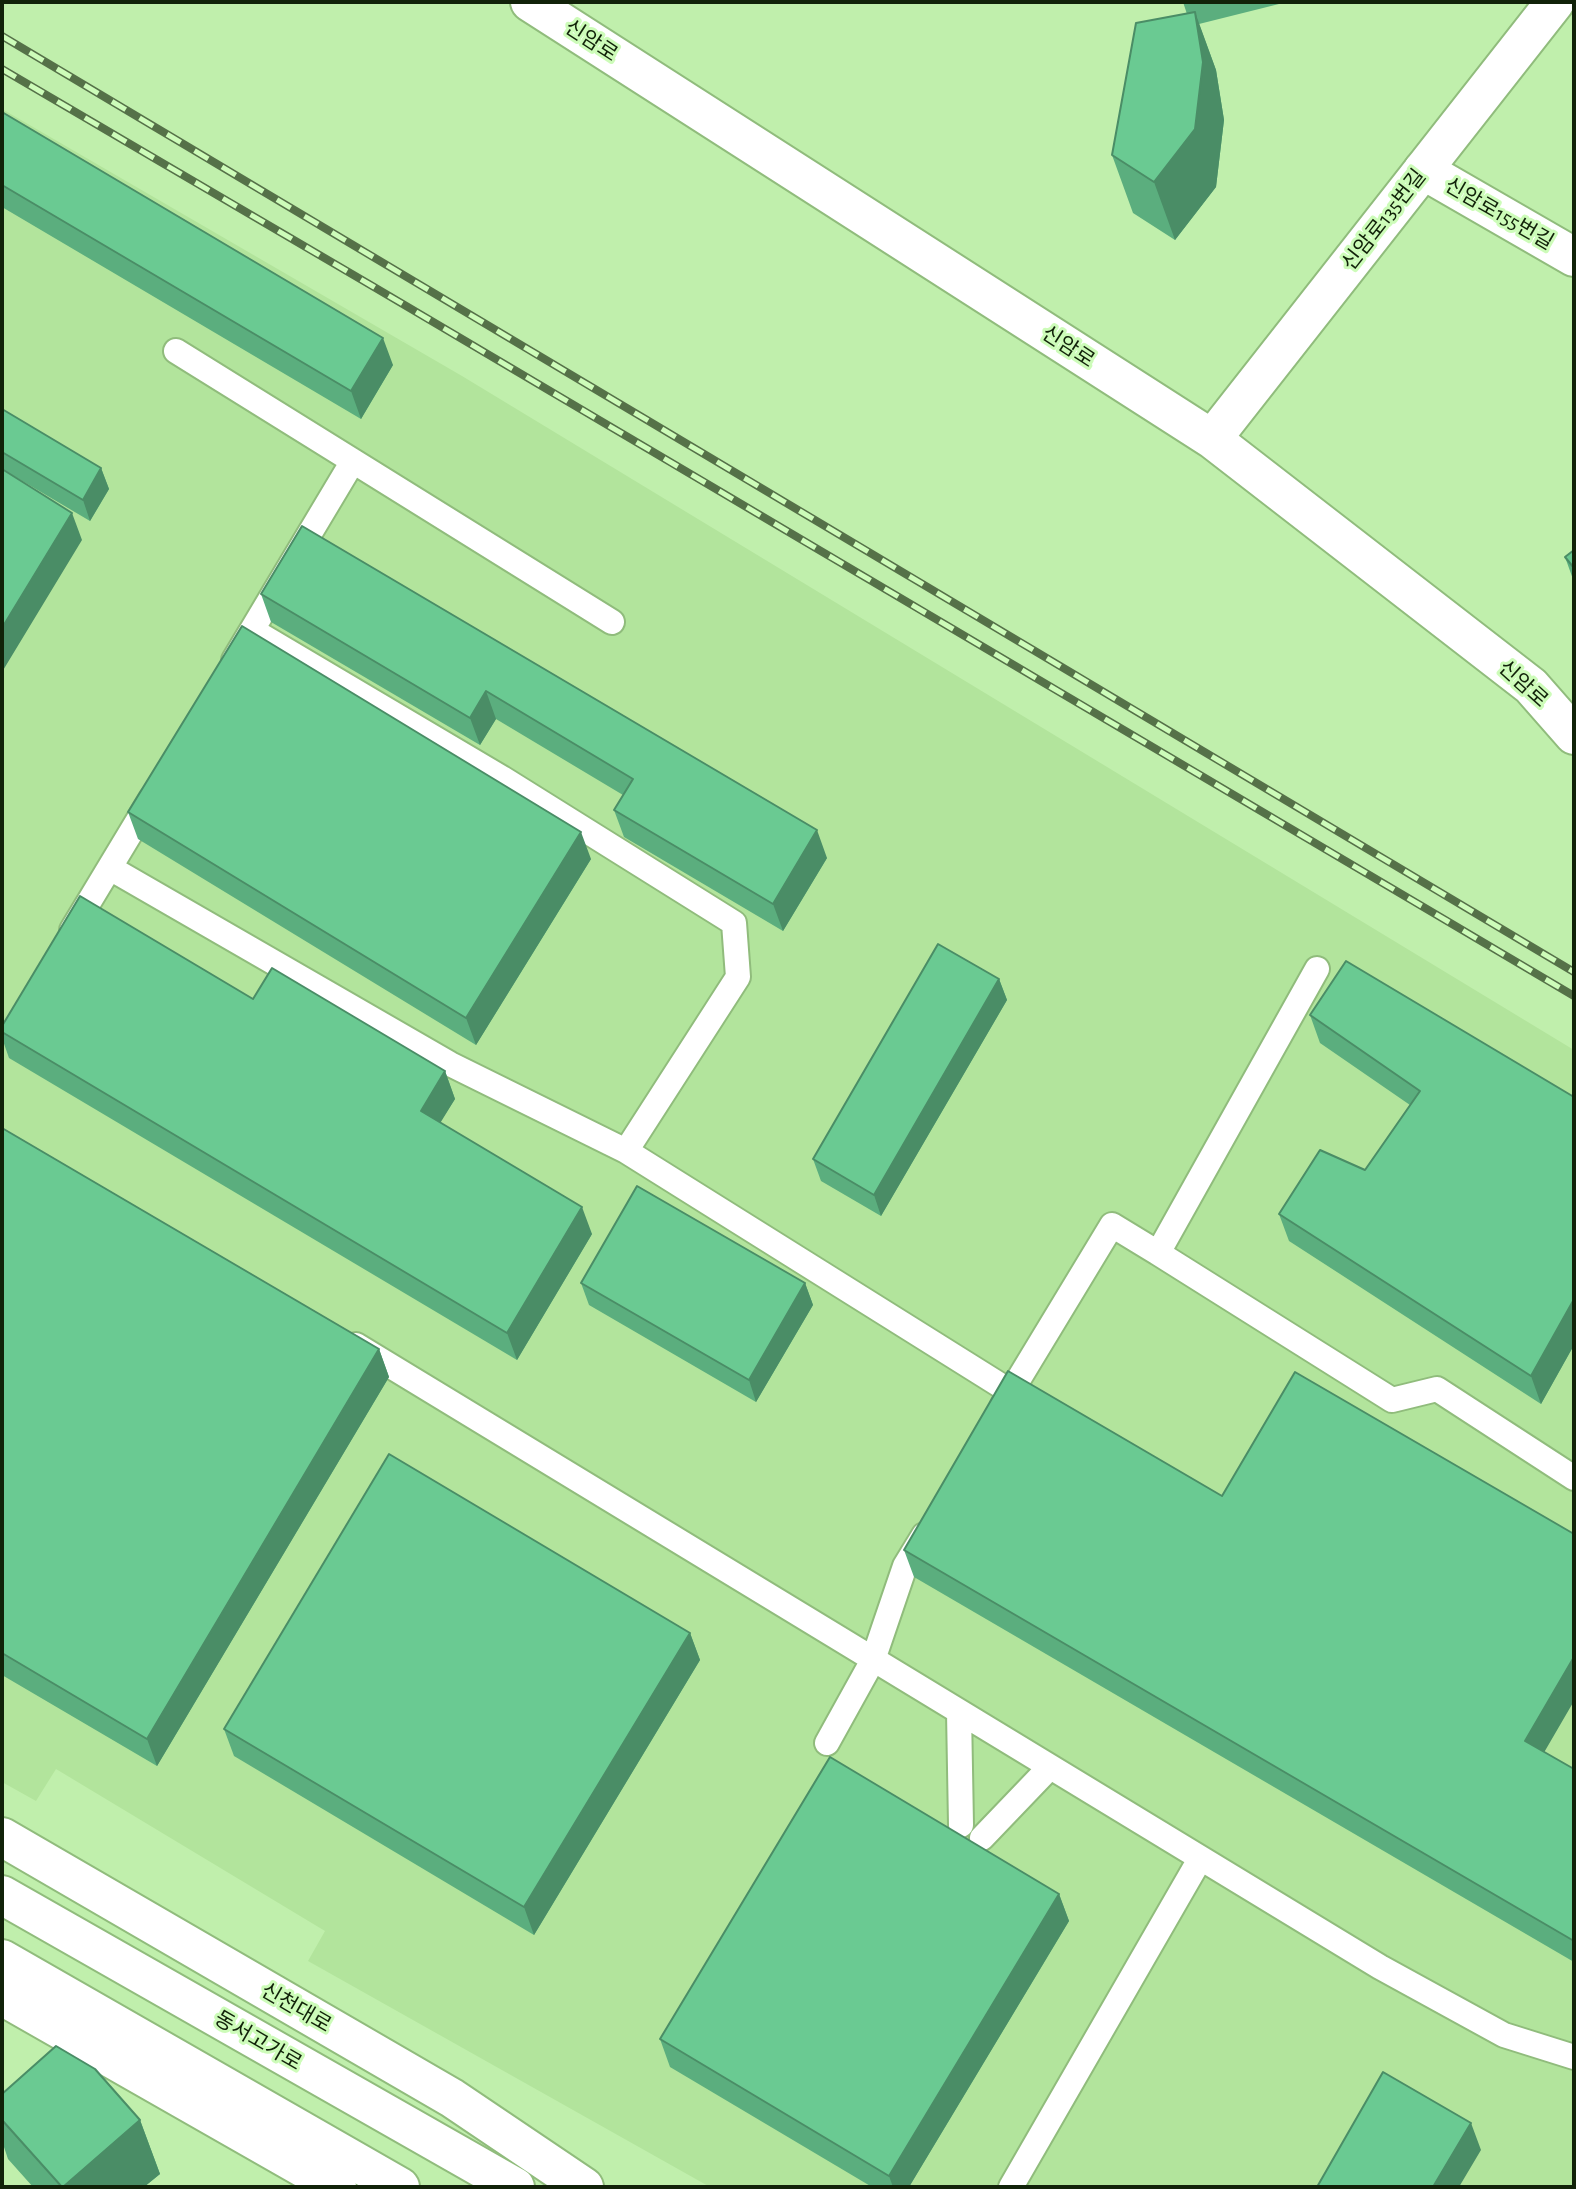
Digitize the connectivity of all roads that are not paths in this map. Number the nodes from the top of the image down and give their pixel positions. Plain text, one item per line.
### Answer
1 (530, 2) edge
2 (1555, 2) edge
3 (1423, 170) junction
4 (1574, 257) edge
5 (176, 351) dead end
6 (1212, 439) junction
7 (354, 461) junction
8 (612, 622) dead end
9 (252, 630) junction
10 (223, 678) edge
11 (1574, 735) edge
12 (166, 775) edge
13 (108, 871) junction
14 (59, 951) edge
15 (1317, 969) dead end
16 (626, 1151) junction
17 (1158, 1253) junction
18 (334, 1331) edge
19 (1010, 1392) junction
20 (989, 1427) edge
21 (1574, 1478) edge
22 (933, 1520) edge
23 (873, 1660) junction
24 (959, 1712) junction
25 (827, 1743) dead end
26 (1050, 1767) junction
27 (961, 1825) dead end
28 (2, 1837) edge
29 (982, 1838) dead end
30 (1200, 1859) junction
31 (2, 1895) edge
32 (2, 1959) edge
33 (2, 1996) edge
34 (1574, 2057) edge
35 (338, 2187) edge
36 (400, 2187) edge
37 (515, 2187) edge
38 (584, 2187) edge
39 (1011, 2187) edge

1 - 6 main road, 신암로
2 - 3 main road, 신암로135번길
3 - 4 main road, 신암로155번길
3 - 6 main road, 신암로135번길
5 - 7 lane
6 - 11 main road, 신암로
7 - 8 lane
7 - 9 lane
9 - 10 lane
9 - 16 lane
12 - 13 lane
13 - 14 lane
13 - 16 lane
15 - 17 lane
16 - 19 lane
17 - 19 lane
17 - 21 lane
18 - 23 lane
19 - 20 lane
22 - 23 lane
23 - 24 lane
23 - 25 lane
24 - 26 lane
24 - 27 lane
26 - 29 lane
26 - 30 lane
28 - 38 main road, 신천대로
30 - 34 lane
30 - 39 lane
31 - 37 main road, 동서고가로
32 - 36 main road
33 - 35 main road

